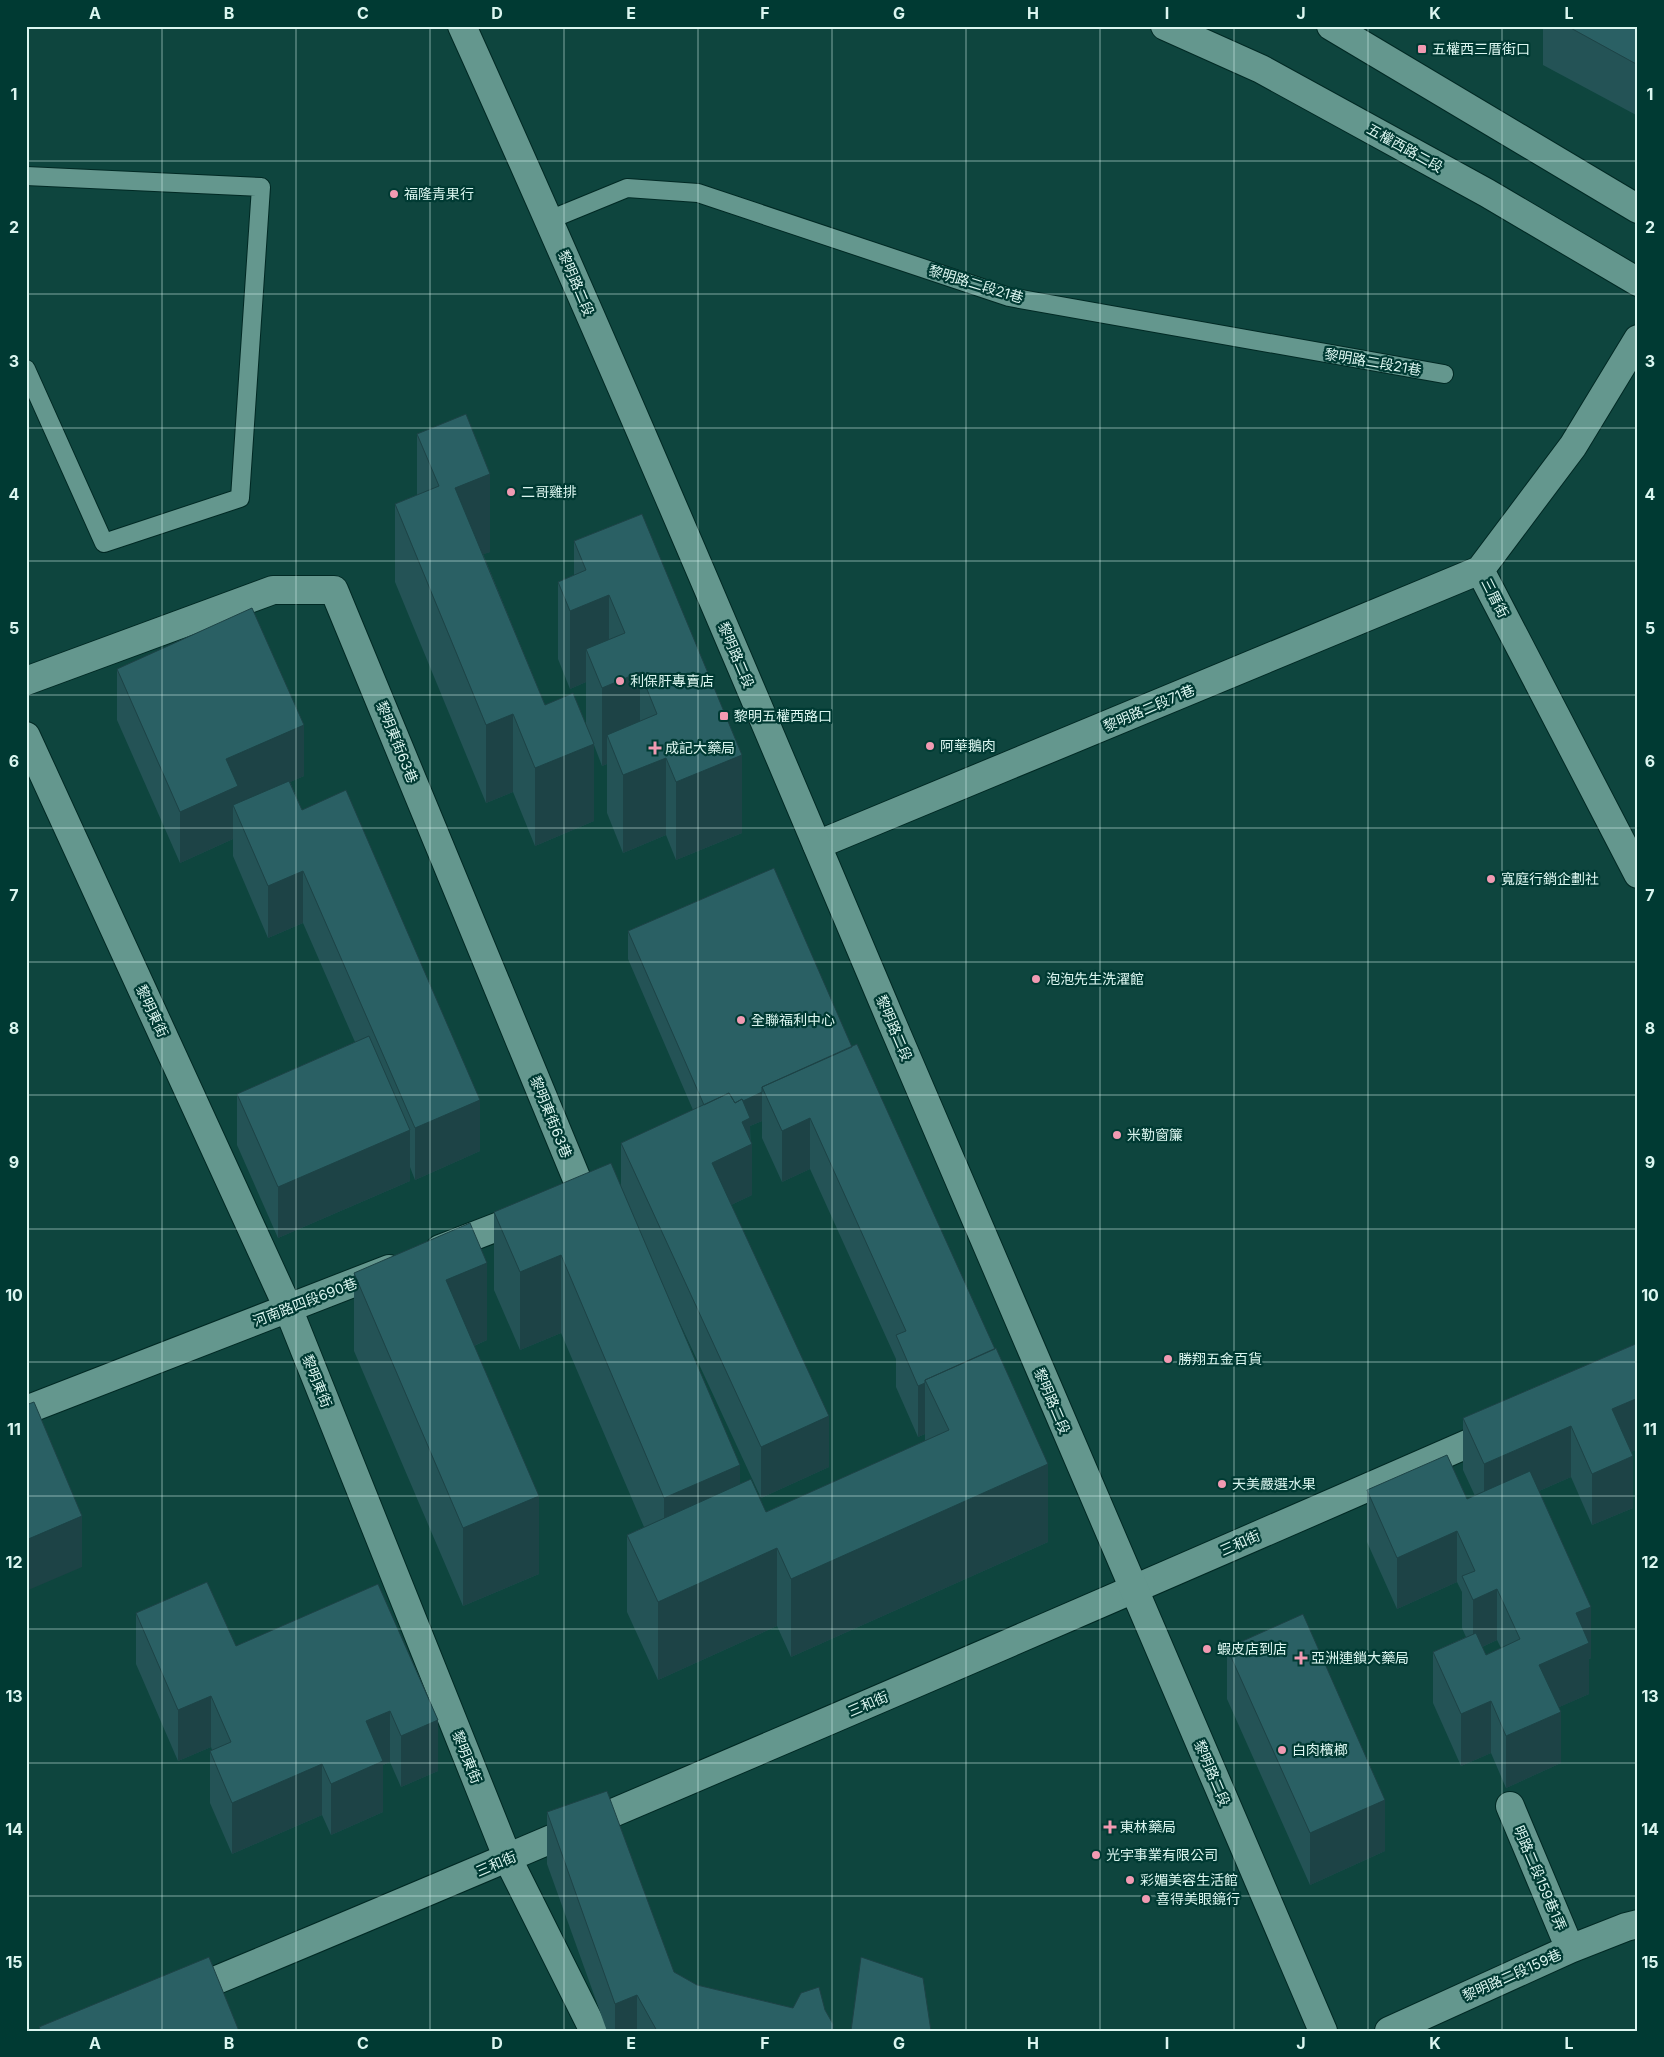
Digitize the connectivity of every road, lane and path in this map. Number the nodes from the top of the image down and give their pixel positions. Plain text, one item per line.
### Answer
1 (462, 26) edge
2 (1165, 26) edge
3 (1332, 26) edge
4 (26, 176) edge
5 (1638, 209) edge
6 (549, 220) junction
7 (1638, 282) edge
8 (1638, 339) edge
9 (26, 369) edge
10 (1444, 374) dead end
11 (1480, 570) junction
12 (26, 681) edge
13 (26, 736) edge
14 (817, 845) junction
15 (1638, 874) edge
16 (583, 1194) joint
17 (288, 1308) junction
18 (26, 1410) edge
19 (1520, 1420) edge
20 (1133, 1590) junction
21 (1510, 1806) dead end
22 (508, 1859) junction
23 (1638, 1924) edge
24 (1570, 1949) junction
25 (160, 2004) edge
26 (594, 2031) edge
27 (1323, 2031) edge
28 (1389, 2031) edge

1 - 6 street, 黎明路二段
2 - 7 street, 五權西路二段
3 - 5 street
4 - 9 lane
6 - 10 lane, 黎明路二段21巷
6 - 14 street, 黎明路二段
8 - 11 street, 三厝街
11 - 14 street, 黎明路二段71巷
11 - 15 street, 三厝街
12 - 16 street, 黎明東街63巷
13 - 17 street, 黎明東街
14 - 20 street, 黎明路二段
16 - 17 street, 河南路四段690巷
17 - 18 street, 河南路四段690巷
17 - 22 street, 黎明東街
19 - 20 street, 三和街
20 - 22 street, 三和街
20 - 27 street, 黎明路二段
21 - 24 street, 明路二段159巷1弄
22 - 25 street, 三和街
22 - 26 street, 黎明東街
23 - 24 street, 黎明路二段159巷
24 - 28 street, 黎明路二段159巷

